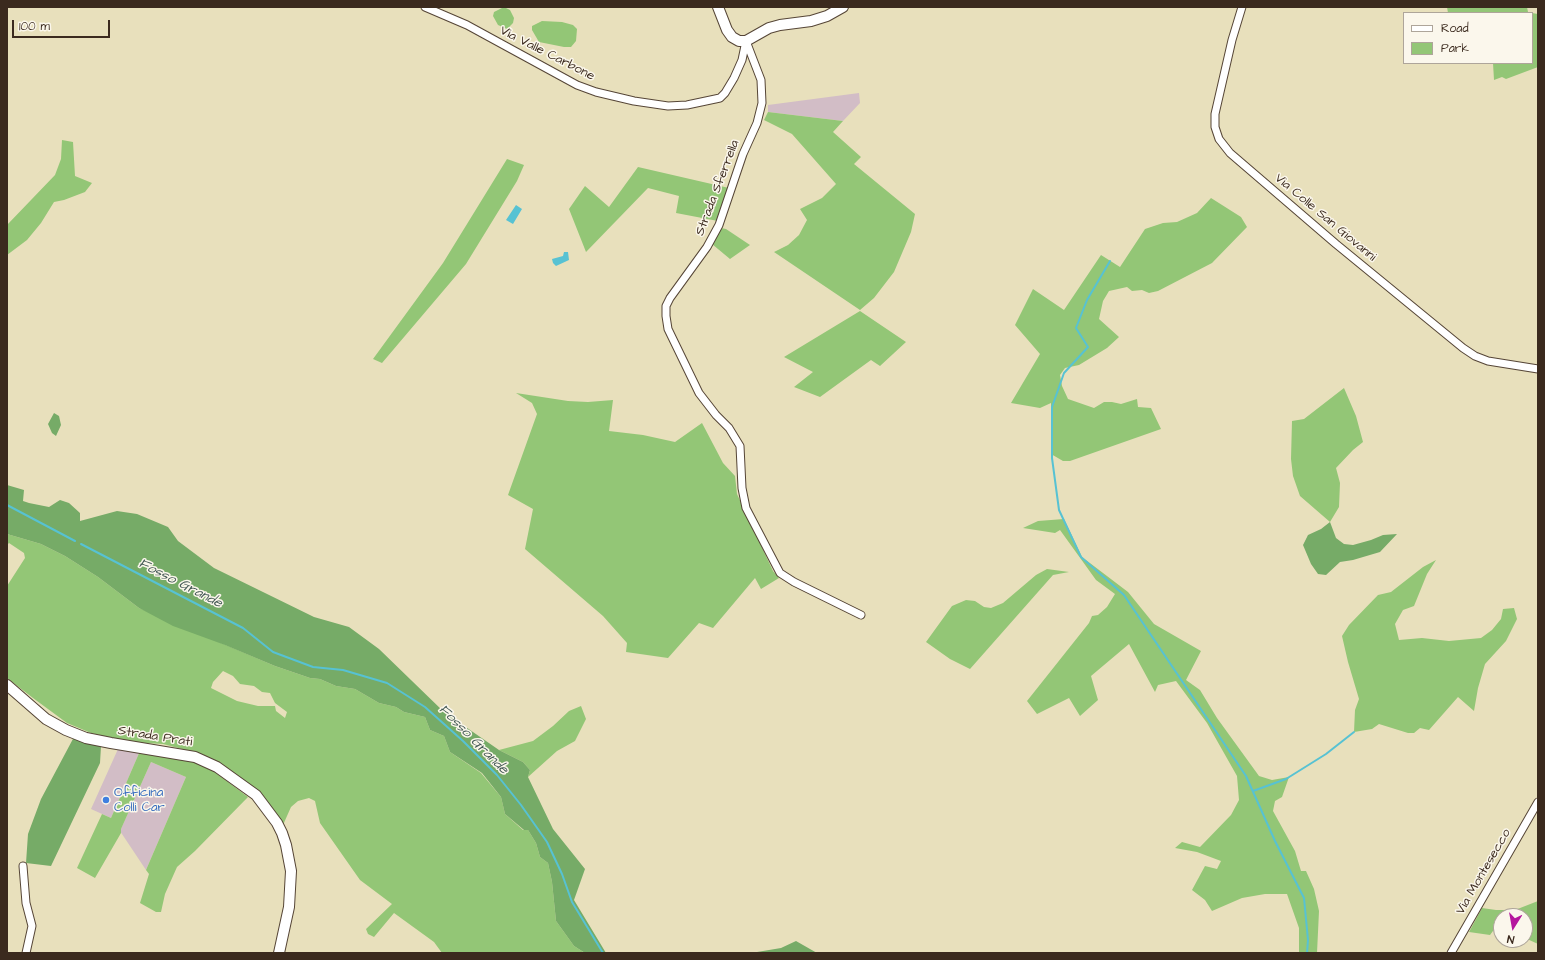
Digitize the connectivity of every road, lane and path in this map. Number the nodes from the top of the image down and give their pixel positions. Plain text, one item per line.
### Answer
1 (425, 7) edge
2 (718, 7) edge
3 (843, 7) edge
4 (1242, 7) edge
5 (746, 41) junction
6 (1538, 369) edge
7 (861, 616) dead end
8 (7, 685) edge
9 (1538, 802) edge
10 (22, 866) dead end
11 (26, 953) edge
12 (279, 953) edge
13 (1451, 953) edge

1 - 5 street, Via Valle Carbone
2 - 5 street
3 - 5 street
4 - 6 street, Via Colle San Giovanni
5 - 7 street, Strada Sferrella
8 - 12 street, Strada Prati
9 - 13 street, Via Montesecco
10 - 11 street

